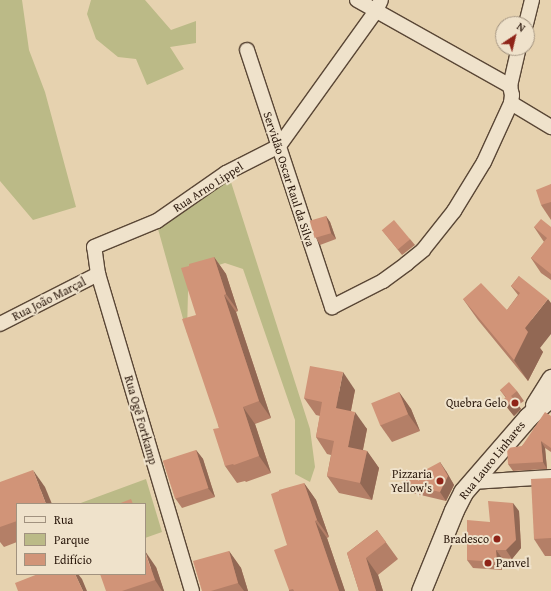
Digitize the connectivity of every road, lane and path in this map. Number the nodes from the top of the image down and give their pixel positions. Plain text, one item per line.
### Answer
1 (357, 0) edge
2 (532, 0) edge
3 (378, 6) edge
4 (528, 16) edge
5 (247, 50) dead end
6 (517, 56) edge
7 (510, 86) junction
8 (511, 103) junction
9 (551, 127) edge
10 (278, 146) junction
11 (94, 247) joint
12 (98, 274) junction
13 (0, 324) edge
14 (551, 379) edge
15 (551, 396) edge
16 (528, 417) junction
17 (551, 477) edge
18 (472, 482) junction
19 (192, 591) edge
20 (421, 591) edge

1 - 3 street
2 - 4 street
3 - 7 street
3 - 10 street, Rua Arno Lippel
5 - 10 street, Servidão Oscar Raul da Silva
6 - 7 street
7 - 8 street
8 - 9 street
8 - 10 street, Servidão Oscar Raul da Silva
10 - 11 street, Rua Arno Lippel
11 - 12 street, Rua Ogê Fortkamp
12 - 13 street, Rua João Marçal
12 - 19 street, Rua Ogê Fortkamp
14 - 16 main road, Rua Lauro Linhares
15 - 16 main road, Rua Lauro Linhares
16 - 18 main road, Rua Lauro Linhares
17 - 18 street
18 - 20 main road, Rua Lauro Linhares

